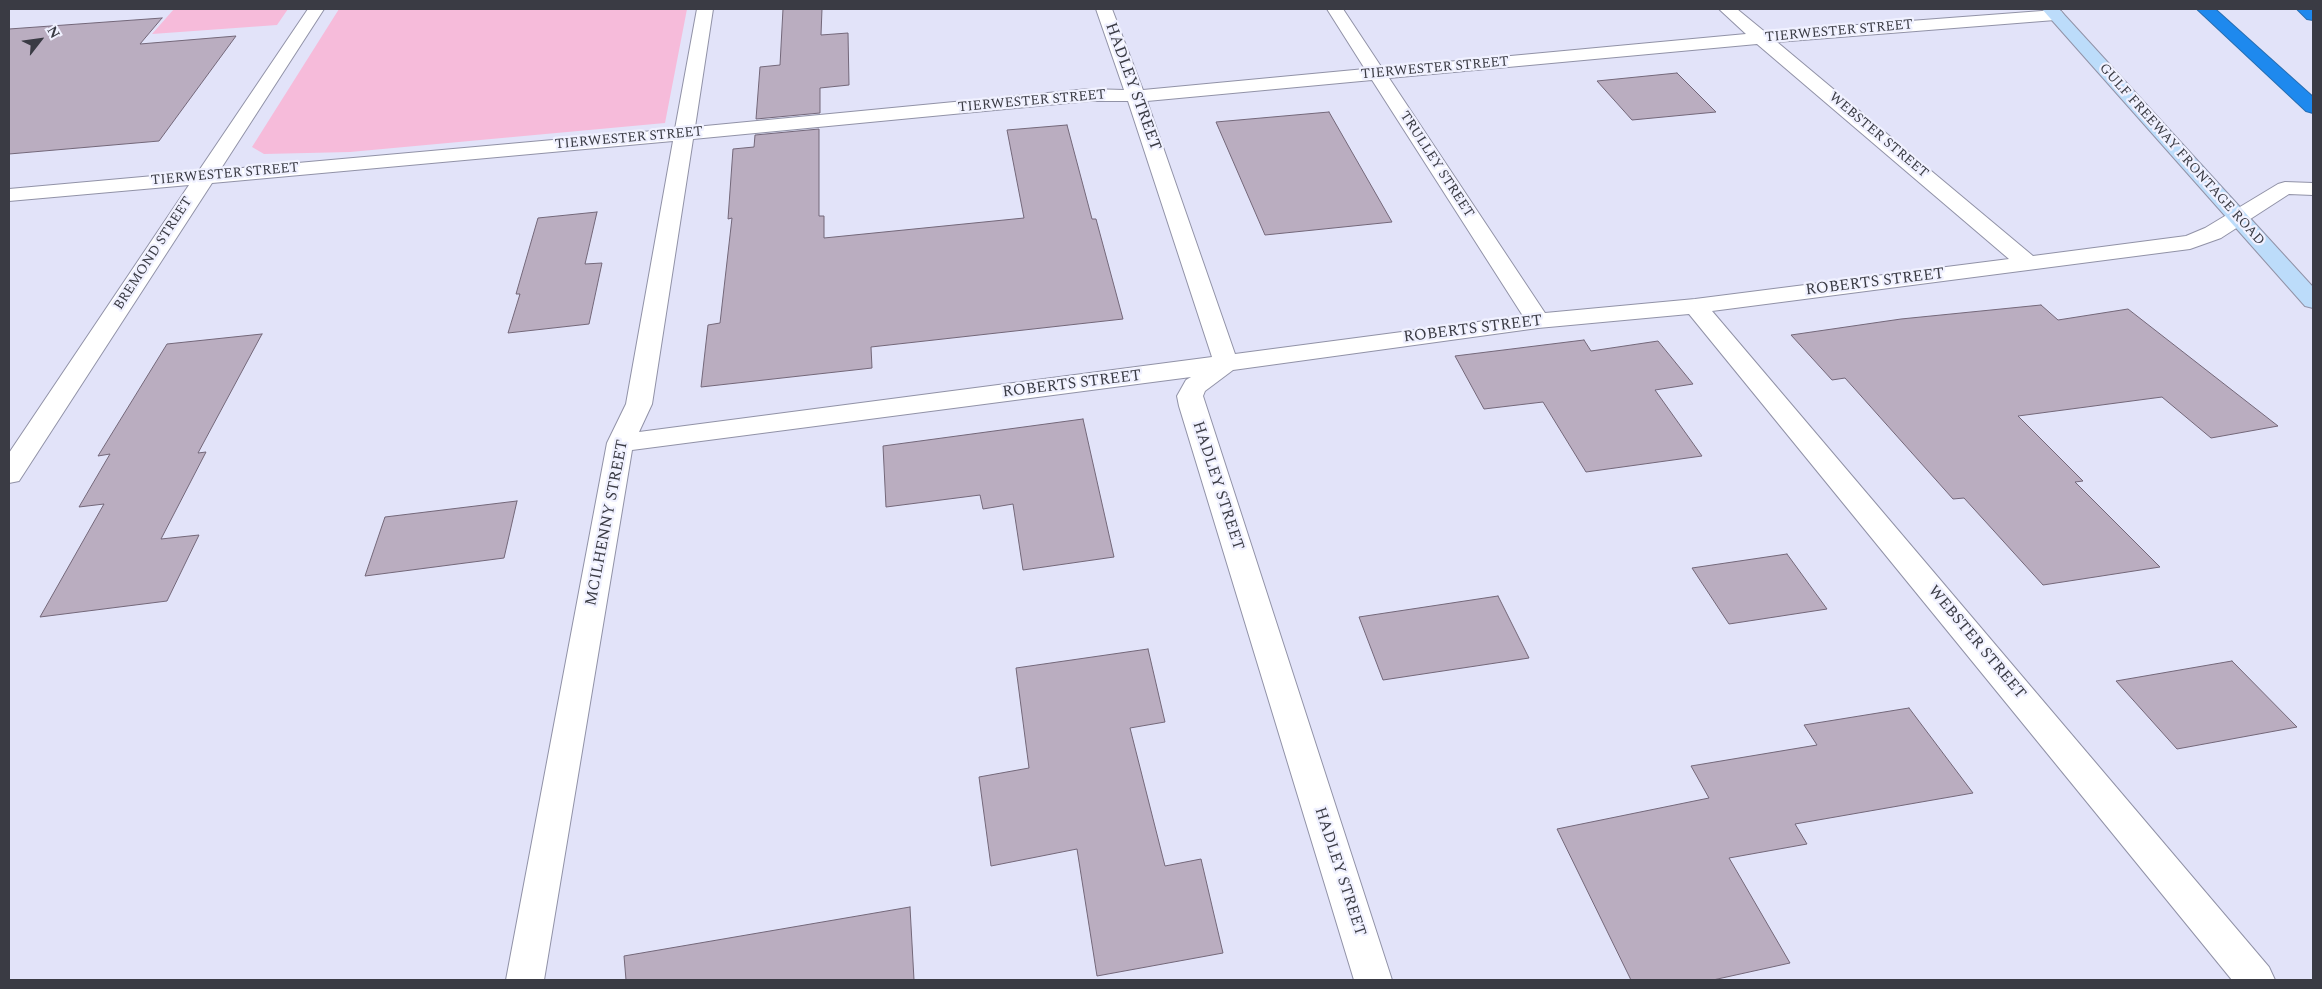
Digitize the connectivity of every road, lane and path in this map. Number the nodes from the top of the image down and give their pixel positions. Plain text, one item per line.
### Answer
1 (316, 9) edge
2 (705, 9) edge
3 (1104, 9) edge
4 (1335, 9) edge
5 (1727, 9) edge
6 (2201, 9) edge
7 (2205, 9) edge
8 (2305, 9) edge
9 (2053, 12) edge
10 (2313, 15) edge
11 (1762, 38) junction
12 (2265, 63) junction
13 (1376, 74) junction
14 (1136, 96) junction
15 (2313, 107) edge
16 (683, 134) junction
17 (204, 177) junction
18 (2313, 189) edge
19 (9, 195) edge
20 (2236, 217) junction
21 (2028, 263) junction
22 (2313, 301) edge
23 (1695, 306) junction
24 (1538, 321) junction
25 (1226, 363) junction
26 (620, 442) junction
27 (9, 474) edge
28 (525, 980) edge
29 (1374, 980) edge
30 (2256, 980) edge

1 - 17 street, BREMOND STREET
2 - 16 street, MCILHENNY STREET
3 - 14 street, HADLEY STREET
4 - 13 street, TRULLEY STREET
5 - 11 street, WEBSTER STREET
6 - 12 highway
7 - 12 highway
8 - 10 highway
9 - 11 street, TIERWESTER STREET
9 - 20 main road, GULF FREEWAY FRONTAGE ROAD
11 - 13 street, TIERWESTER STREET
11 - 21 street, WEBSTER STREET
12 - 15 highway
13 - 14 street, TIERWESTER STREET
13 - 24 street, TRULLEY STREET
14 - 16 street, TIERWESTER STREET
14 - 25 street, HADLEY STREET
16 - 17 street, TIERWESTER STREET
16 - 26 street, MCILHENNY STREET
17 - 19 street, TIERWESTER STREET
17 - 27 street, BREMOND STREET
18 - 20 street, ROBERTS STREET
20 - 21 street, ROBERTS STREET
20 - 22 main road, GULF FREEWAY FRONTAGE ROAD
21 - 23 street, ROBERTS STREET
23 - 24 street, ROBERTS STREET
23 - 30 street, WEBSTER STREET
24 - 25 street, ROBERTS STREET
25 - 26 street, ROBERTS STREET
25 - 29 street, HADLEY STREET
26 - 28 street, MCILHENNY STREET

